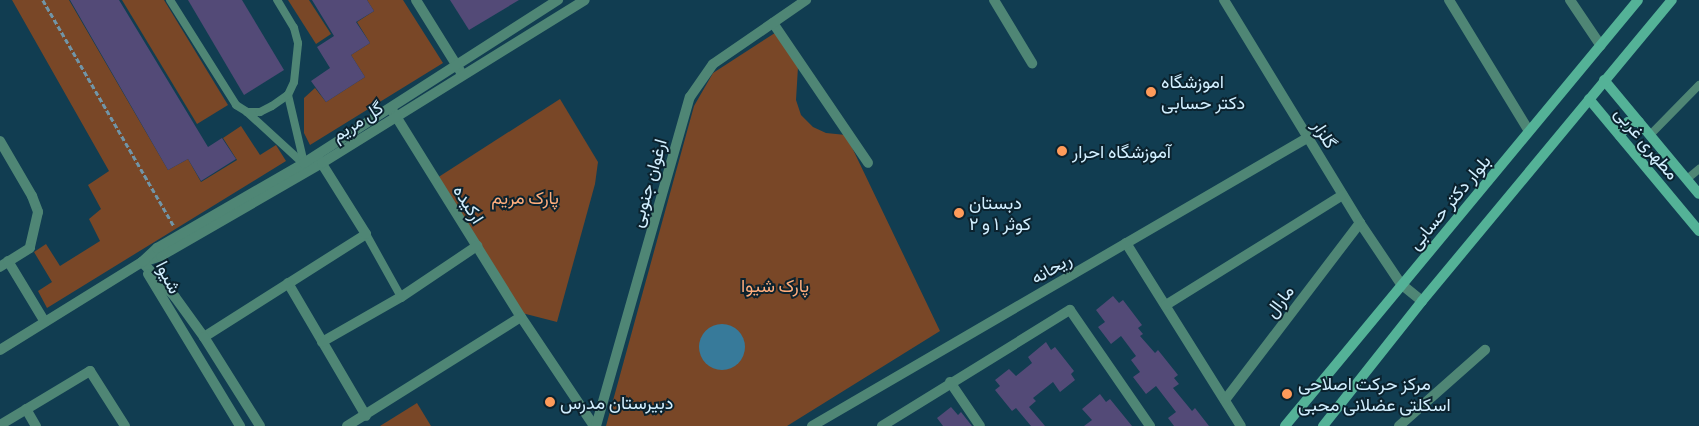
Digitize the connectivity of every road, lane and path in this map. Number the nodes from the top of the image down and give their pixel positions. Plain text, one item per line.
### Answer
1 (43, 0) edge
2 (170, 0) edge
3 (277, 0) edge
4 (416, 0) edge
5 (558, 0) edge
6 (585, 0) edge
7 (806, 0) edge
8 (994, 0) edge
9 (1224, 0) edge
10 (1449, 0) edge
11 (1570, 0) edge
12 (1638, 0) edge
13 (1672, 0) edge
14 (573, 3) edge
15 (773, 23) junction
16 (1601, 46) junction
17 (1032, 63) dead end
18 (456, 65) junction
19 (462, 74) junction
20 (1604, 80) junction
21 (1699, 86) edge
22 (288, 95) junction
23 (1588, 99) junction
24 (393, 111) junction
25 (247, 112) junction
26 (1639, 122) junction
27 (1529, 132) junction
28 (1650, 135) junction
29 (1620, 136) junction
30 (1307, 138) junction
31 (0, 141) edge
32 (319, 159) junction
33 (868, 163) dead end
34 (306, 166) junction
35 (1699, 169) edge
36 (1687, 179) junction
37 (1699, 194) edge
38 (1343, 195) junction
39 (1360, 223) junction
40 (1699, 231) edge
41 (366, 234) junction
42 (180, 236) junction
43 (1126, 243) junction
44 (476, 246) junction
45 (142, 262) junction
46 (4, 264) edge
47 (288, 283) junction
48 (1400, 284) junction
49 (400, 297) junction
50 (1422, 301) junction
51 (1166, 305) junction
52 (521, 317) junction
53 (45, 322) junction
54 (204, 337) junction
55 (322, 342) junction
56 (0, 350) edge
57 (1485, 350) dead end
58 (950, 382) junction
59 (1225, 400) junction
60 (26, 409) junction
61 (366, 416) junction
62 (0, 425) edge
63 (36, 426) edge
64 (125, 426) edge
65 (240, 426) edge
66 (260, 426) edge
67 (347, 426) edge
68 (595, 426) edge
69 (812, 426) edge
70 (882, 426) edge
71 (980, 426) edge
72 (1150, 426) edge
73 (1241, 426) edge
74 (1285, 426) edge
75 (1323, 426) edge
76 (1399, 426) edge

1 - 42 path
2 - 25 lane
3 - 22 lane
4 - 18 street
5 - 18 street, گل مریم
6 - 14 street, گل مریم
7 - 15 street, ارغوان جنوبی
8 - 17 street
9 - 30 street, گلزار
10 - 27 street
11 - 16 street
12 - 16 main road, بلوار دکتر حسابی
13 - 20 main road
14 - 19 street, گل مریم
15 - 33 street
15 - 68 street, ارغوان جنوبی
16 - 27 main road, بلوار دکتر حسابی
18 - 19 street
18 - 24 street, گل مریم
19 - 24 street, گل مریم
20 - 23 main road
20 - 26 main road, مطهری غربی
21 - 28 lane
22 - 25 lane
22 - 34 lane
23 - 29 main road, مطهری غربی
23 - 50 main road
24 - 32 street, گل مریم
24 - 44 street, ارکیده
25 - 34 lane
26 - 28 main road, مطهری غربی
26 - 29 main road
27 - 48 main road, بلوار دکتر حسابی
28 - 36 main road, مطهری غربی
29 - 40 main road, مطهری غربی
30 - 38 street, گلزار
30 - 43 street, ریحانه
31 - 46 street
32 - 34 street, گل مریم
32 - 41 street
34 - 42 street, گل مریم
34 - 45 street, گل مریم
35 - 36 lane
36 - 37 main road, مطهری غربی
38 - 39 street, گلزار
38 - 51 street
39 - 48 street, گلزار
39 - 59 street, مارال
41 - 47 street
41 - 49 lane
42 - 45 street, گل مریم
43 - 51 street
43 - 69 street, ریحانه
44 - 49 street
44 - 52 street, ارکیده
45 - 53 street, گل مریم
45 - 54 street, شیوا
45 - 65 street, شیوا
46 - 53 street
47 - 54 street
47 - 55 street
48 - 50 street, گلزار
48 - 74 main road, بلوار دکتر حسابی
49 - 55 street
50 - 75 main road
51 - 59 street
52 - 61 street
52 - 68 street, ارکیده
53 - 56 street, گل مریم
54 - 66 street, شیوا
55 - 61 street
57 - 76 street
58 - 70 street
58 - 71 street
58 - 72 street
59 - 73 street
60 - 62 street
60 - 63 street
60 - 64 street
61 - 67 street

